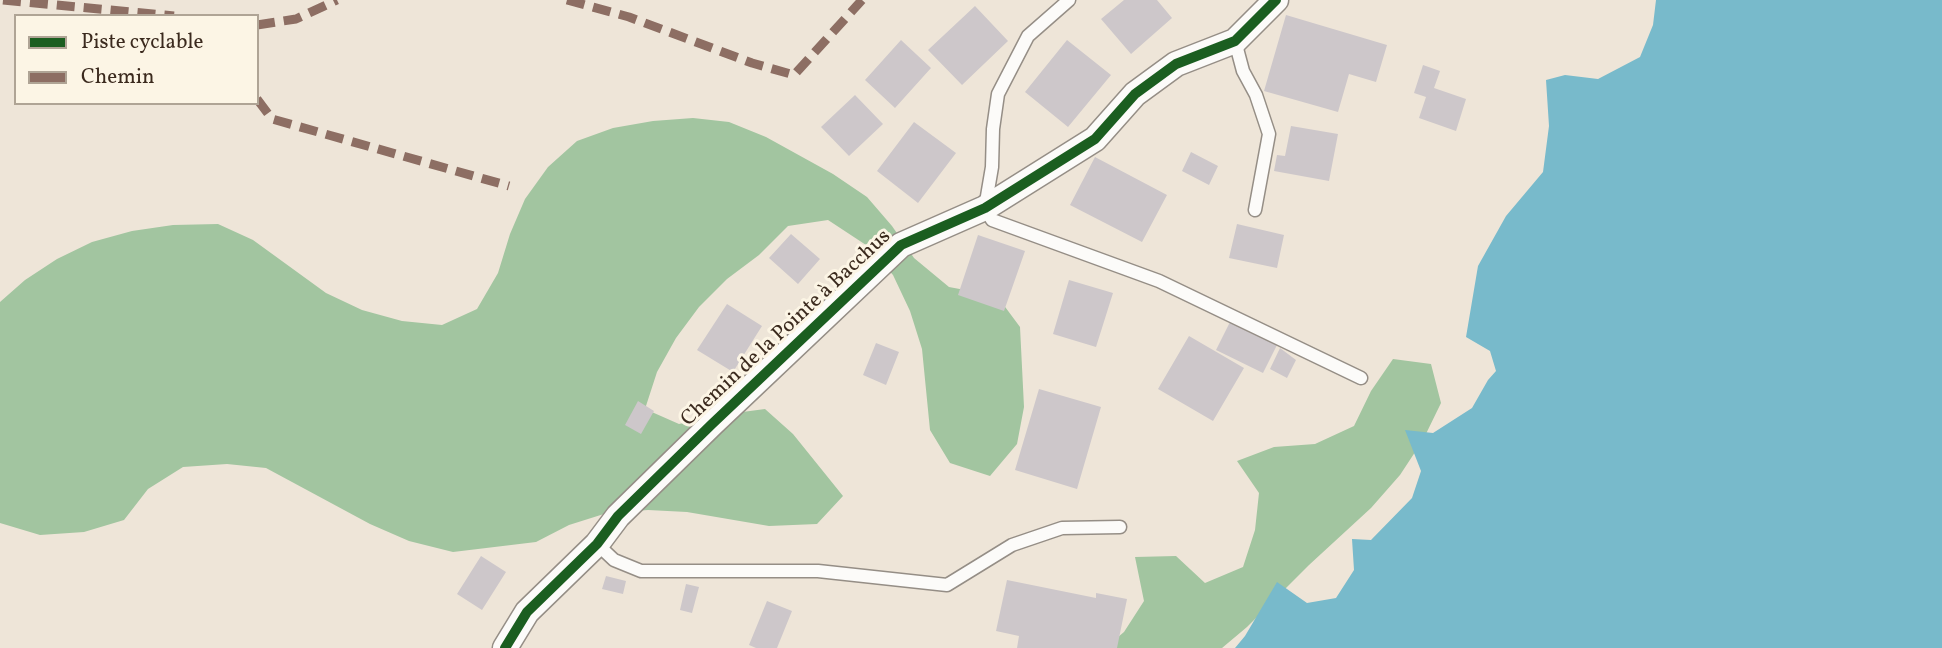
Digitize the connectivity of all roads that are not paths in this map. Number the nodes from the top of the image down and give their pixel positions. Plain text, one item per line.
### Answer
1 (1069, 0) edge
2 (1276, 0) edge
3 (1235, 41) junction
4 (985, 208) junction
5 (1255, 210) dead end
6 (1361, 378) dead end
7 (1120, 527) dead end
8 (597, 544) junction
9 (505, 648) edge

1 - 4 lane
2 - 3 street, Chemin de la Pointe à Bacchus
3 - 4 street, Chemin de la Pointe à Bacchus
3 - 5 lane
4 - 6 lane
4 - 8 street, Chemin de la Pointe à Bacchus
7 - 8 lane
8 - 9 street, Chemin de la Pointe à Bacchus

